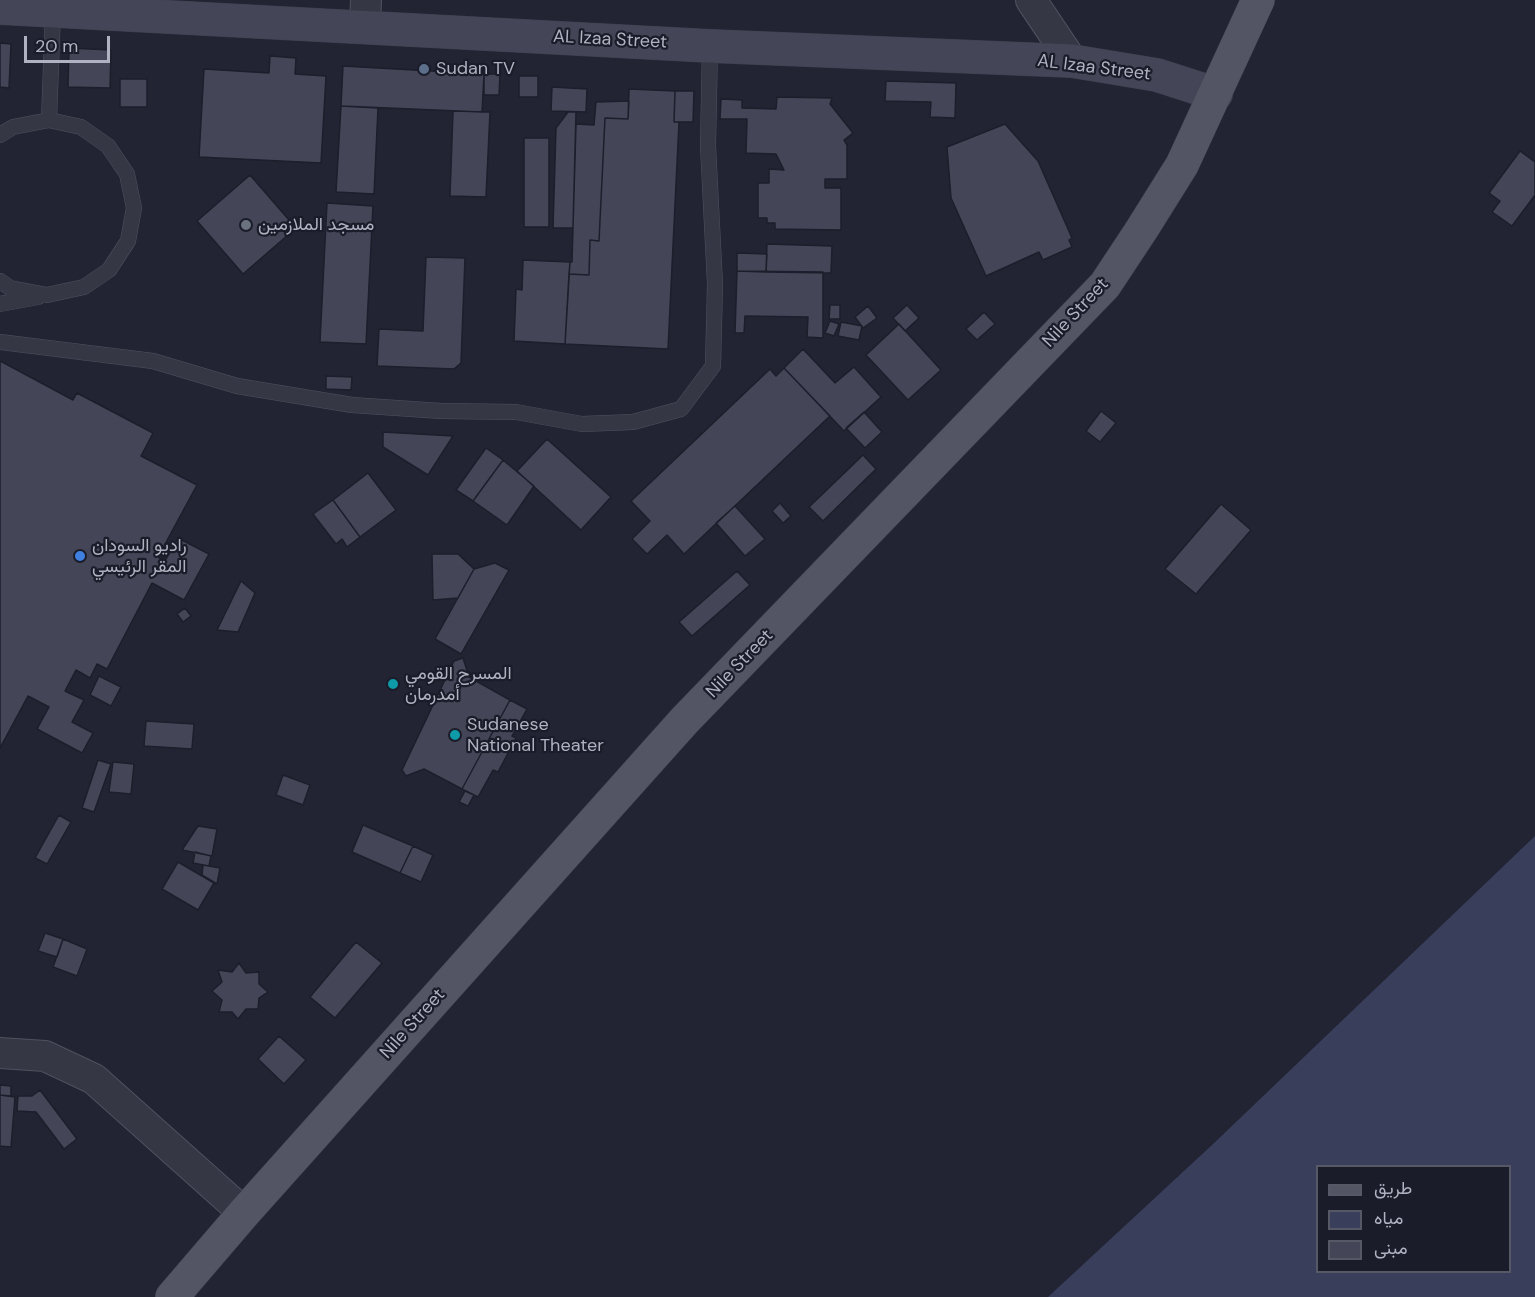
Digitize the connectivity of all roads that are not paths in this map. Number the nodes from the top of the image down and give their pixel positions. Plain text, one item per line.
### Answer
1 (1031, 0) edge
2 (1258, 0) edge
3 (0, 8) edge
4 (53, 11) junction
5 (366, 14) edge
6 (710, 46) junction
7 (1072, 61) junction
8 (1216, 94) junction
9 (49, 120) junction
10 (0, 135) edge
11 (0, 281) edge
12 (46, 296) junction
13 (0, 304) edge
14 (0, 342) edge
15 (0, 1053) edge
16 (244, 1213) junction
17 (172, 1297) edge

1 - 7 street
2 - 8 main road, Nile Street
3 - 4 street, AL Izaa Street
4 - 5 street, AL Izaa Street
4 - 9 lane
5 - 6 street, AL Izaa Street
6 - 7 street, AL Izaa Street
6 - 14 lane
7 - 8 street, AL Izaa Street
8 - 16 main road, Nile Street
9 - 10 lane
9 - 12 lane
11 - 12 lane
12 - 13 lane
15 - 16 street
16 - 17 main road, Nile Street

